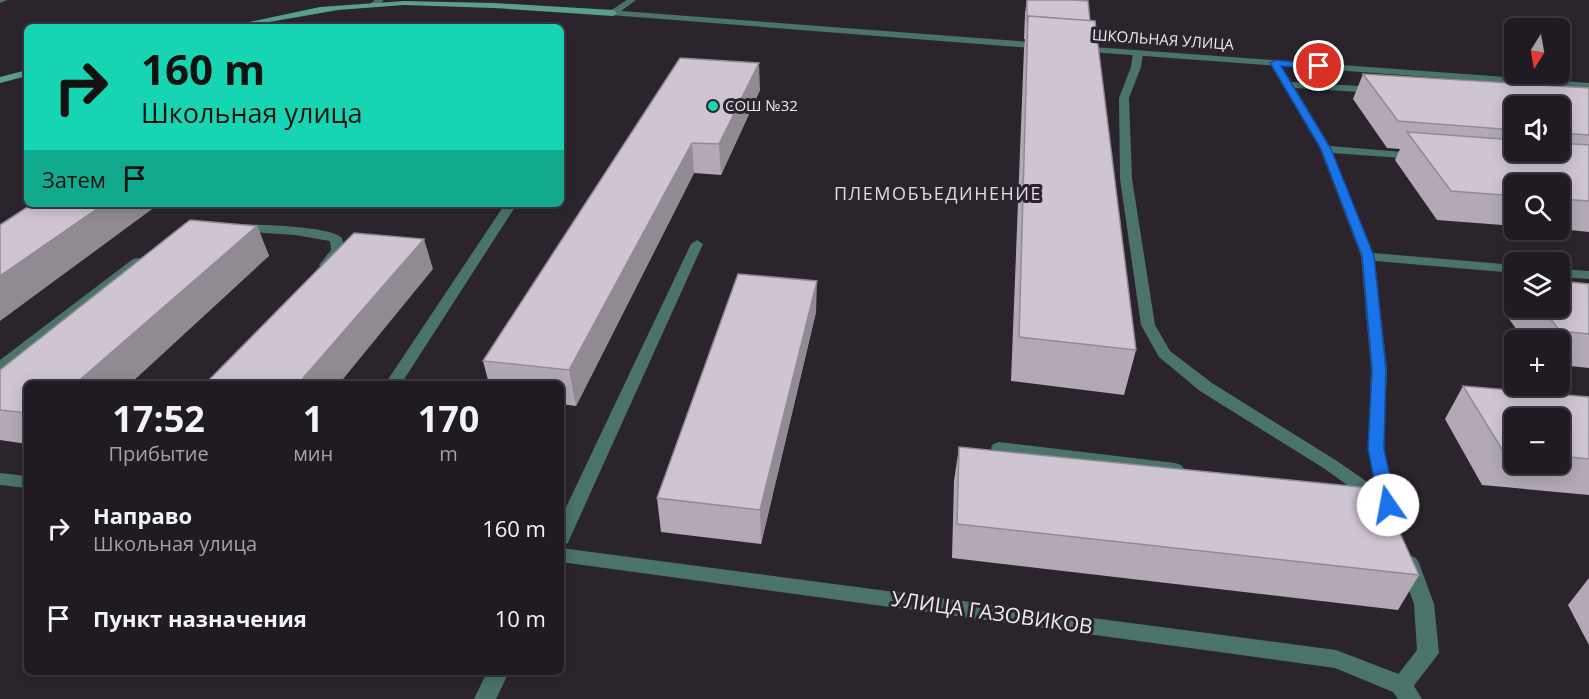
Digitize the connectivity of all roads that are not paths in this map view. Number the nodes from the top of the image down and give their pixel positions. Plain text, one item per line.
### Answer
1 (632, 0) edge
2 (377, 2) edge
3 (613, 13) junction
4 (246, 24) edge
5 (1059, 47) edge
6 (1070, 48) edge
7 (1138, 53) junction
8 (1275, 63) junction
9 (24, 74) edge
10 (0, 80) edge
11 (1287, 84) junction
12 (1589, 86) edge
13 (1383, 90) edge
14 (1326, 149) junction
15 (1429, 157) edge
16 (509, 207) edge
17 (221, 230) edge
18 (697, 244) dead end
19 (154, 250) edge
20 (1368, 256) junction
21 (1504, 268) edge
22 (1570, 274) edge
23 (1589, 275) edge
24 (314, 279) edge
25 (0, 368) edge
26 (395, 381) edge
27 (999, 448) edge
28 (1194, 471) edge
29 (0, 479) edge
30 (24, 482) edge
31 (1342, 494) edge
32 (1388, 505) junction
33 (1396, 527) edge
34 (564, 532) edge
35 (1404, 549) edge
36 (564, 555) edge
37 (497, 675) edge
38 (1406, 692) edge
39 (485, 699) edge

1 - 3 street
2 - 3 street
2 - 4 street
3 - 5 street
6 - 7 street, ШКОЛЬНАЯ УЛИЦА
7 - 8 street, ШКОЛЬНАЯ УЛИЦА
7 - 32 street
8 - 11 street
8 - 12 street, ШКОЛЬНАЯ УЛИЦА
9 - 10 street
11 - 13 street
11 - 14 street
14 - 15 street
14 - 20 street
16 - 26 street
17 - 24 street
18 - 34 street
19 - 25 street
20 - 21 street
20 - 32 street
22 - 23 street
27 - 28 street
29 - 30 street
31 - 32 street
32 - 33 street
35 - 38 street
36 - 38 street, УЛИЦА ГАЗОВИКОВ
37 - 39 street

